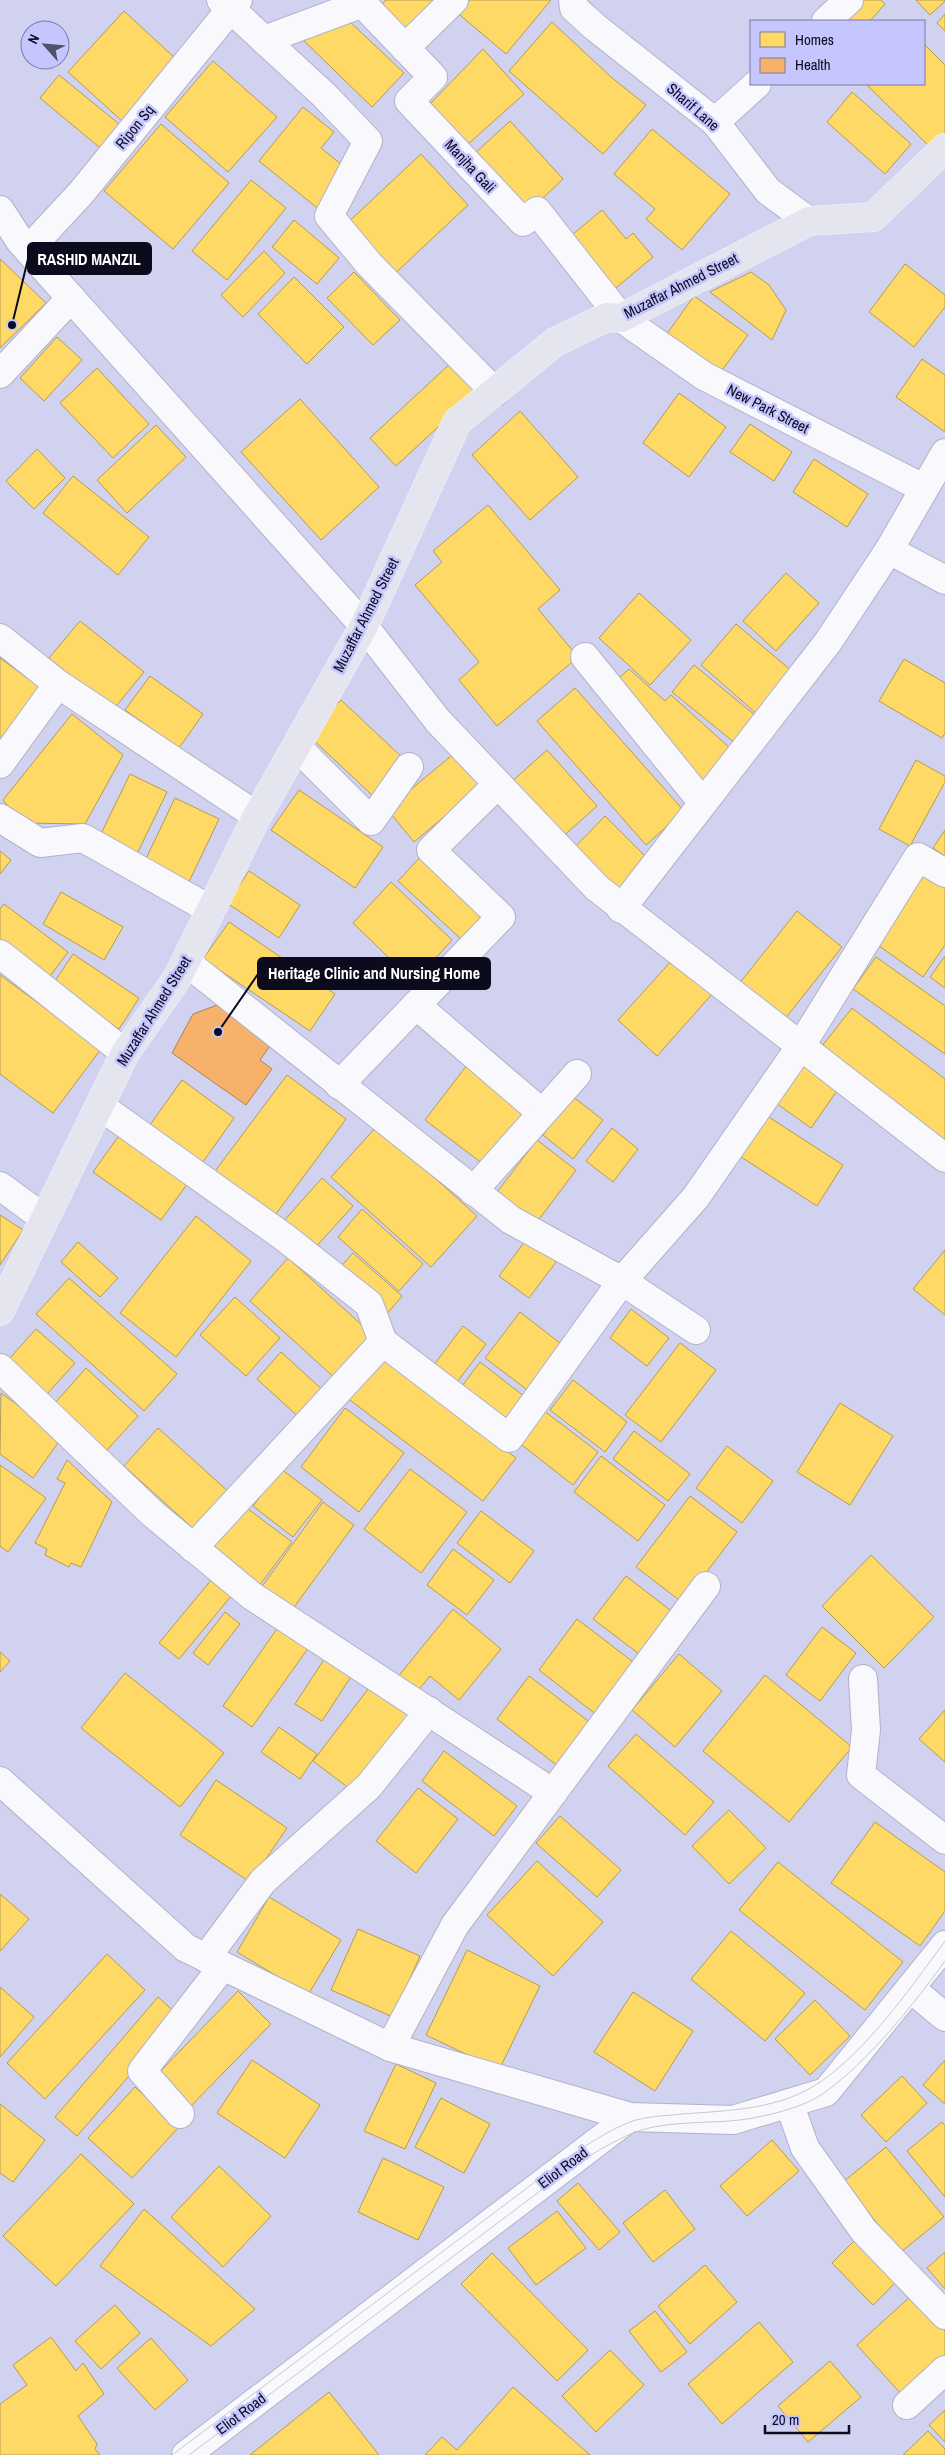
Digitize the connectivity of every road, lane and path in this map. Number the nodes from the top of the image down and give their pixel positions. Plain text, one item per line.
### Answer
1 (358, 0) edge
2 (454, 0) edge
3 (573, 0) edge
4 (849, 0) edge
5 (230, 3) edge
6 (827, 20) edge
7 (264, 40) junction
8 (405, 48) junction
9 (756, 85) edge
10 (715, 122) junction
11 (940, 161) edge
12 (0, 210) edge
13 (809, 220) junction
14 (28, 250) junction
15 (71, 298) junction
16 (621, 318) junction
17 (0, 374) edge
18 (495, 392) junction
19 (945, 453) edge
20 (923, 488) junction
21 (889, 550) junction
22 (945, 580) edge
23 (364, 626) junction
24 (0, 638) edge
25 (585, 657) dead end
26 (58, 684) junction
27 (296, 746) junction
28 (0, 764) edge
29 (409, 767) dead end
30 (498, 784) junction
31 (703, 803) junction
32 (257, 816) junction
33 (0, 818) edge
34 (945, 873) edge
35 (621, 909) junction
36 (211, 910) junction
37 (0, 954) edge
38 (186, 962) junction
39 (416, 1005) junction
40 (800, 1047) junction
41 (126, 1053) junction
42 (576, 1074) dead end
43 (340, 1085) junction
44 (100, 1106) junction
45 (542, 1113) junction
46 (945, 1158) edge
47 (0, 1186) edge
48 (473, 1191) junction
49 (45, 1219) junction
50 (622, 1281) junction
51 (0, 1311) edge
52 (696, 1330) dead end
53 (383, 1342) junction
54 (0, 1368) edge
55 (192, 1548) junction
56 (706, 1586) dead end
57 (863, 1679) dead end
58 (429, 1711) junction
59 (0, 1781) edge
60 (553, 1793) junction
61 (945, 1840) edge
62 (945, 1945) edge
63 (215, 1962) junction
64 (910, 1988) junction
65 (945, 2017) edge
66 (390, 2047) junction
67 (789, 2102) junction
68 (180, 2114) dead end
69 (630, 2117) junction
70 (945, 2315) edge
71 (945, 2370) edge
72 (906, 2405) dead end
73 (186, 2455) edge

1 - 7 street
1 - 8 street, Manjha Gali
2 - 8 street
3 - 10 street, Sharif Lane
4 - 6 street
5 - 7 street
5 - 14 street, Ripon Sq
7 - 18 street
8 - 16 street, Manjha Gali
9 - 10 street
10 - 13 street, Sharif Lane
11 - 13 main road, Muzaffar Ahmed Street
12 - 14 street
13 - 16 main road, Muzaffar Ahmed Street
14 - 15 street
15 - 17 street
15 - 23 street
16 - 18 main road, Muzaffar Ahmed Street
16 - 20 street, New Park Street
18 - 23 main road, Muzaffar Ahmed Street
19 - 20 street
20 - 21 street
21 - 22 street
21 - 31 street
23 - 27 main road, Muzaffar Ahmed Street
23 - 30 street
24 - 26 street
25 - 31 street
26 - 28 street
26 - 32 street
27 - 29 street
27 - 32 main road, Muzaffar Ahmed Street
30 - 35 street
30 - 39 street
31 - 35 street
32 - 36 main road, Muzaffar Ahmed Street
33 - 36 street
34 - 40 street
35 - 40 street
36 - 38 main road, Muzaffar Ahmed Street
37 - 41 street
38 - 41 main road, Muzaffar Ahmed Street
38 - 43 street
39 - 43 street
39 - 45 street
40 - 46 street
40 - 50 street
41 - 44 main road, Muzaffar Ahmed Street
42 - 45 street
43 - 48 street
44 - 49 main road, Muzaffar Ahmed Street
44 - 53 street
45 - 48 street
47 - 49 street
48 - 50 street
49 - 51 main road, Muzaffar Ahmed Street
50 - 52 street
50 - 53 street
53 - 55 street
54 - 55 street
55 - 58 street
56 - 60 street
57 - 61 street
58 - 60 street
58 - 63 street
59 - 63 street
60 - 66 street
62 - 64 street
63 - 66 street
63 - 68 street
64 - 65 street
64 - 67 street
66 - 69 street
67 - 69 street
67 - 70 street
69 - 73 street, Eliot Road
71 - 72 street

